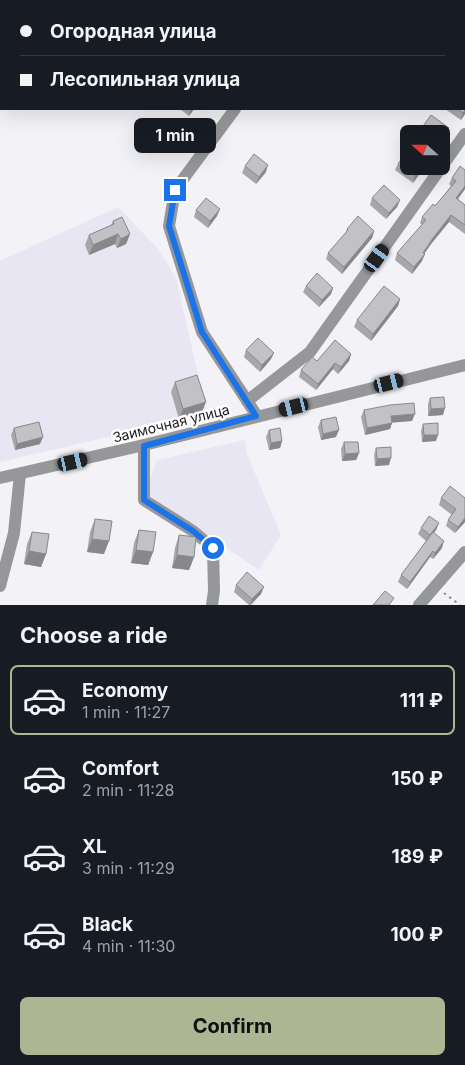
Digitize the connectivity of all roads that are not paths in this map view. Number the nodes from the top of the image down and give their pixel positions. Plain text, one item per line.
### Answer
1 (234, 110) edge
2 (463, 141) edge
3 (465, 365) edge
4 (247, 401) junction
5 (256, 416) junction
6 (144, 446) junction
7 (20, 474) junction
8 (0, 478) edge
9 (465, 552) edge
10 (0, 586) edge
11 (212, 605) edge
12 (419, 605) edge

1 - 4 street
2 - 4 street
3 - 5 street, Заимочная улица
4 - 5 street
5 - 6 street, Заимочная улица
6 - 7 street, Заимочная улица
6 - 11 street
7 - 8 street, Заимочная улица
7 - 10 street
9 - 12 street

